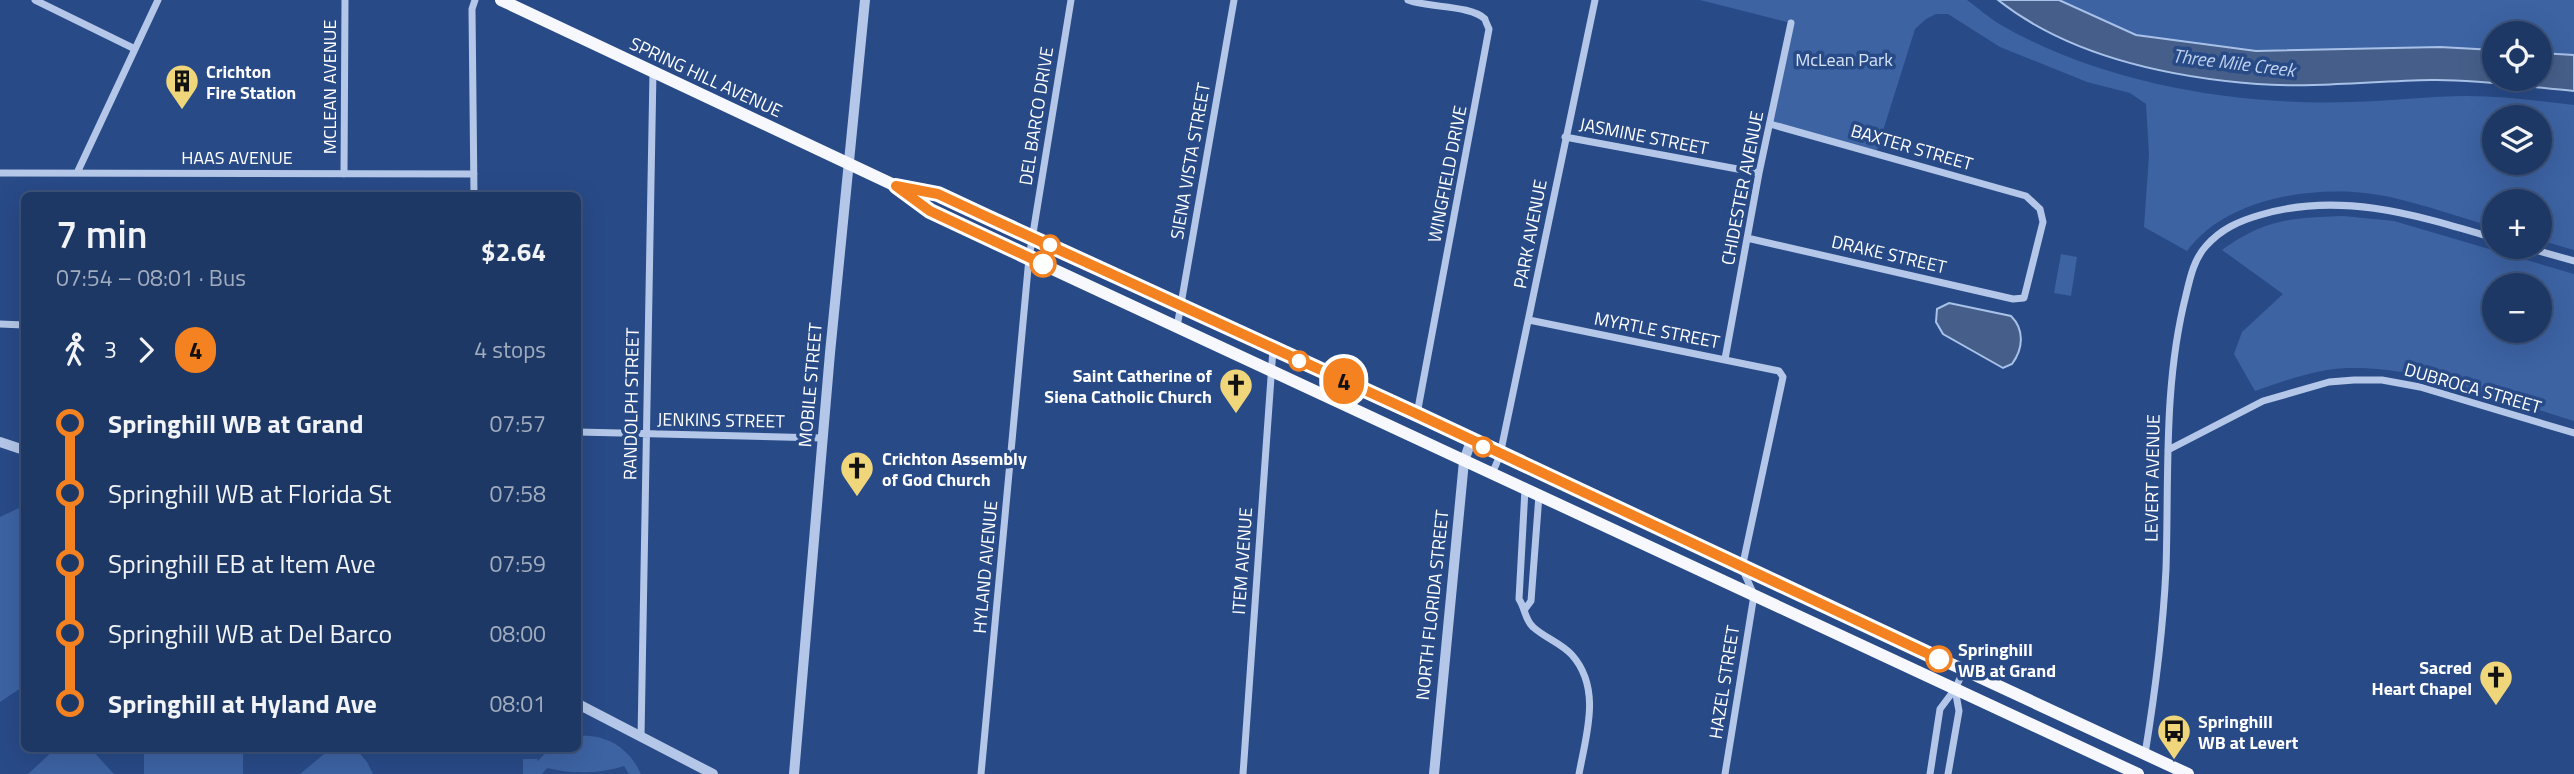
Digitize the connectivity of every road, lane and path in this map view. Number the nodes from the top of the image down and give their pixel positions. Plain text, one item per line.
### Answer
1 (35, 0) edge
2 (158, 0) edge
3 (345, 0) edge
4 (475, 0) edge
5 (502, 0) edge
6 (865, 0) edge
7 (1071, 0) edge
8 (1234, 0) edge
9 (1408, 0) edge
10 (1595, 0) edge
11 (1791, 23) dead end
12 (135, 48) junction
13 (653, 71) junction
14 (1770, 124) junction
15 (1565, 137) junction
16 (850, 163) junction
17 (0, 173) edge
18 (77, 173) junction
19 (1759, 173) junction
20 (344, 174) junction
21 (474, 174) junction
22 (896, 186) junction
23 (474, 192) edge
24 (2482, 235) edge
25 (1032, 237) junction
26 (1747, 238) junction
27 (2552, 255) edge
28 (1029, 258) junction
29 (2574, 261) edge
30 (2024, 298) joint
31 (1180, 306) junction
32 (1529, 320) junction
33 (0, 324) edge
34 (21, 324) edge
35 (1177, 327) junction
36 (1273, 349) junction
37 (1725, 359) junction
38 (1271, 371) junction
39 (1417, 414) junction
40 (581, 432) edge
41 (2574, 433) edge
42 (647, 434) junction
43 (822, 438) junction
44 (1471, 441) junction
45 (0, 442) edge
46 (21, 449) edge
47 (2168, 450) junction
48 (1500, 455) junction
49 (1464, 461) junction
50 (1492, 474) junction
51 (1525, 489) junction
52 (1539, 495) junction
53 (1742, 568) junction
54 (1754, 595) junction
55 (1525, 609) junction
56 (1964, 670) junction
57 (1955, 689) junction
58 (581, 706) edge
59 (641, 737) junction
60 (2144, 754) junction
61 (713, 774) edge
62 (794, 774) edge
63 (981, 774) edge
64 (1243, 774) edge
65 (1434, 774) edge
66 (1579, 774) edge
67 (1725, 774) edge
68 (1930, 774) edge
69 (1948, 774) edge
70 (2138, 774) edge
71 (2188, 774) edge

1 - 12 street
2 - 12 street
3 - 20 street, MCLEAN AVENUE
4 - 21 street
5 - 13 main road, SPRING HILL AVENUE
6 - 16 street, MOBILE STREET
7 - 25 street, DEL BARCO DRIVE
8 - 31 street, SIENA VISTA STREET
9 - 39 street, WINGFIELD DRIVE
10 - 15 street, PARK AVENUE
11 - 14 street, CHIDESTER AVENUE
12 - 18 street
13 - 16 main road, SPRING HILL AVENUE
13 - 42 street, RANDOLPH STREET
14 - 19 street, CHIDESTER AVENUE
14 - 30 street, BAXTER STREET
15 - 19 street, JASMINE STREET
15 - 32 street, PARK AVENUE
16 - 22 main road, SPRING HILL AVENUE
16 - 43 street, MOBILE STREET
17 - 18 street, HAAS AVENUE
18 - 20 street, HAAS AVENUE
19 - 26 street, CHIDESTER AVENUE
20 - 21 street, HAAS AVENUE
21 - 23 street
22 - 25 main road, SPRING HILL AVENUE
22 - 28 main road, SPRING HILL AVENUE
24 - 47 street, LEVERT AVENUE
25 - 28 street, HYLAND AVENUE
25 - 31 main road, SPRING HILL AVENUE
26 - 30 street, DRAKE STREET
26 - 37 street, CHIDESTER AVENUE
27 - 29 street
28 - 35 main road, SPRING HILL AVENUE
28 - 63 street, HYLAND AVENUE
31 - 35 street, SIENA VISTA STREET
31 - 36 main road, SPRING HILL AVENUE
32 - 37 street, MYRTLE STREET
32 - 48 street, PARK AVENUE
33 - 34 street
35 - 38 main road, SPRING HILL AVENUE
36 - 38 street, ITEM AVENUE
36 - 39 main road, SPRING HILL AVENUE
37 - 53 street, MYRTLE STREET
38 - 49 main road, SPRING HILL AVENUE
38 - 64 street, ITEM AVENUE
39 - 44 main road, SPRING HILL AVENUE
40 - 42 street, JENKINS STREET
41 - 47 street, DUBROCA STREET
42 - 43 street, JENKINS STREET
42 - 59 street, RANDOLPH STREET
43 - 62 street, MOBILE STREET
44 - 48 main road, SPRING HILL AVENUE
44 - 49 street, NORTH FLORIDA STREET
45 - 46 street
47 - 60 street, LEVERT AVENUE
48 - 50 street, PARK AVENUE
48 - 53 main road, SPRING HILL AVENUE
49 - 50 main road, SPRING HILL AVENUE
49 - 65 street, NORTH FLORIDA STREET
50 - 51 main road, SPRING HILL AVENUE
51 - 52 main road, SPRING HILL AVENUE
51 - 55 street
52 - 54 main road, SPRING HILL AVENUE
52 - 55 street
53 - 54 street
53 - 56 main road, SPRING HILL AVENUE
54 - 57 main road, SPRING HILL AVENUE
54 - 67 street, HAZEL STREET
55 - 66 street
56 - 57 street
56 - 60 main road, SPRING HILL AVENUE
57 - 68 street
57 - 69 street
57 - 70 main road, SPRING HILL AVENUE
58 - 59 street
59 - 61 street
60 - 71 main road, SPRING HILL AVENUE

